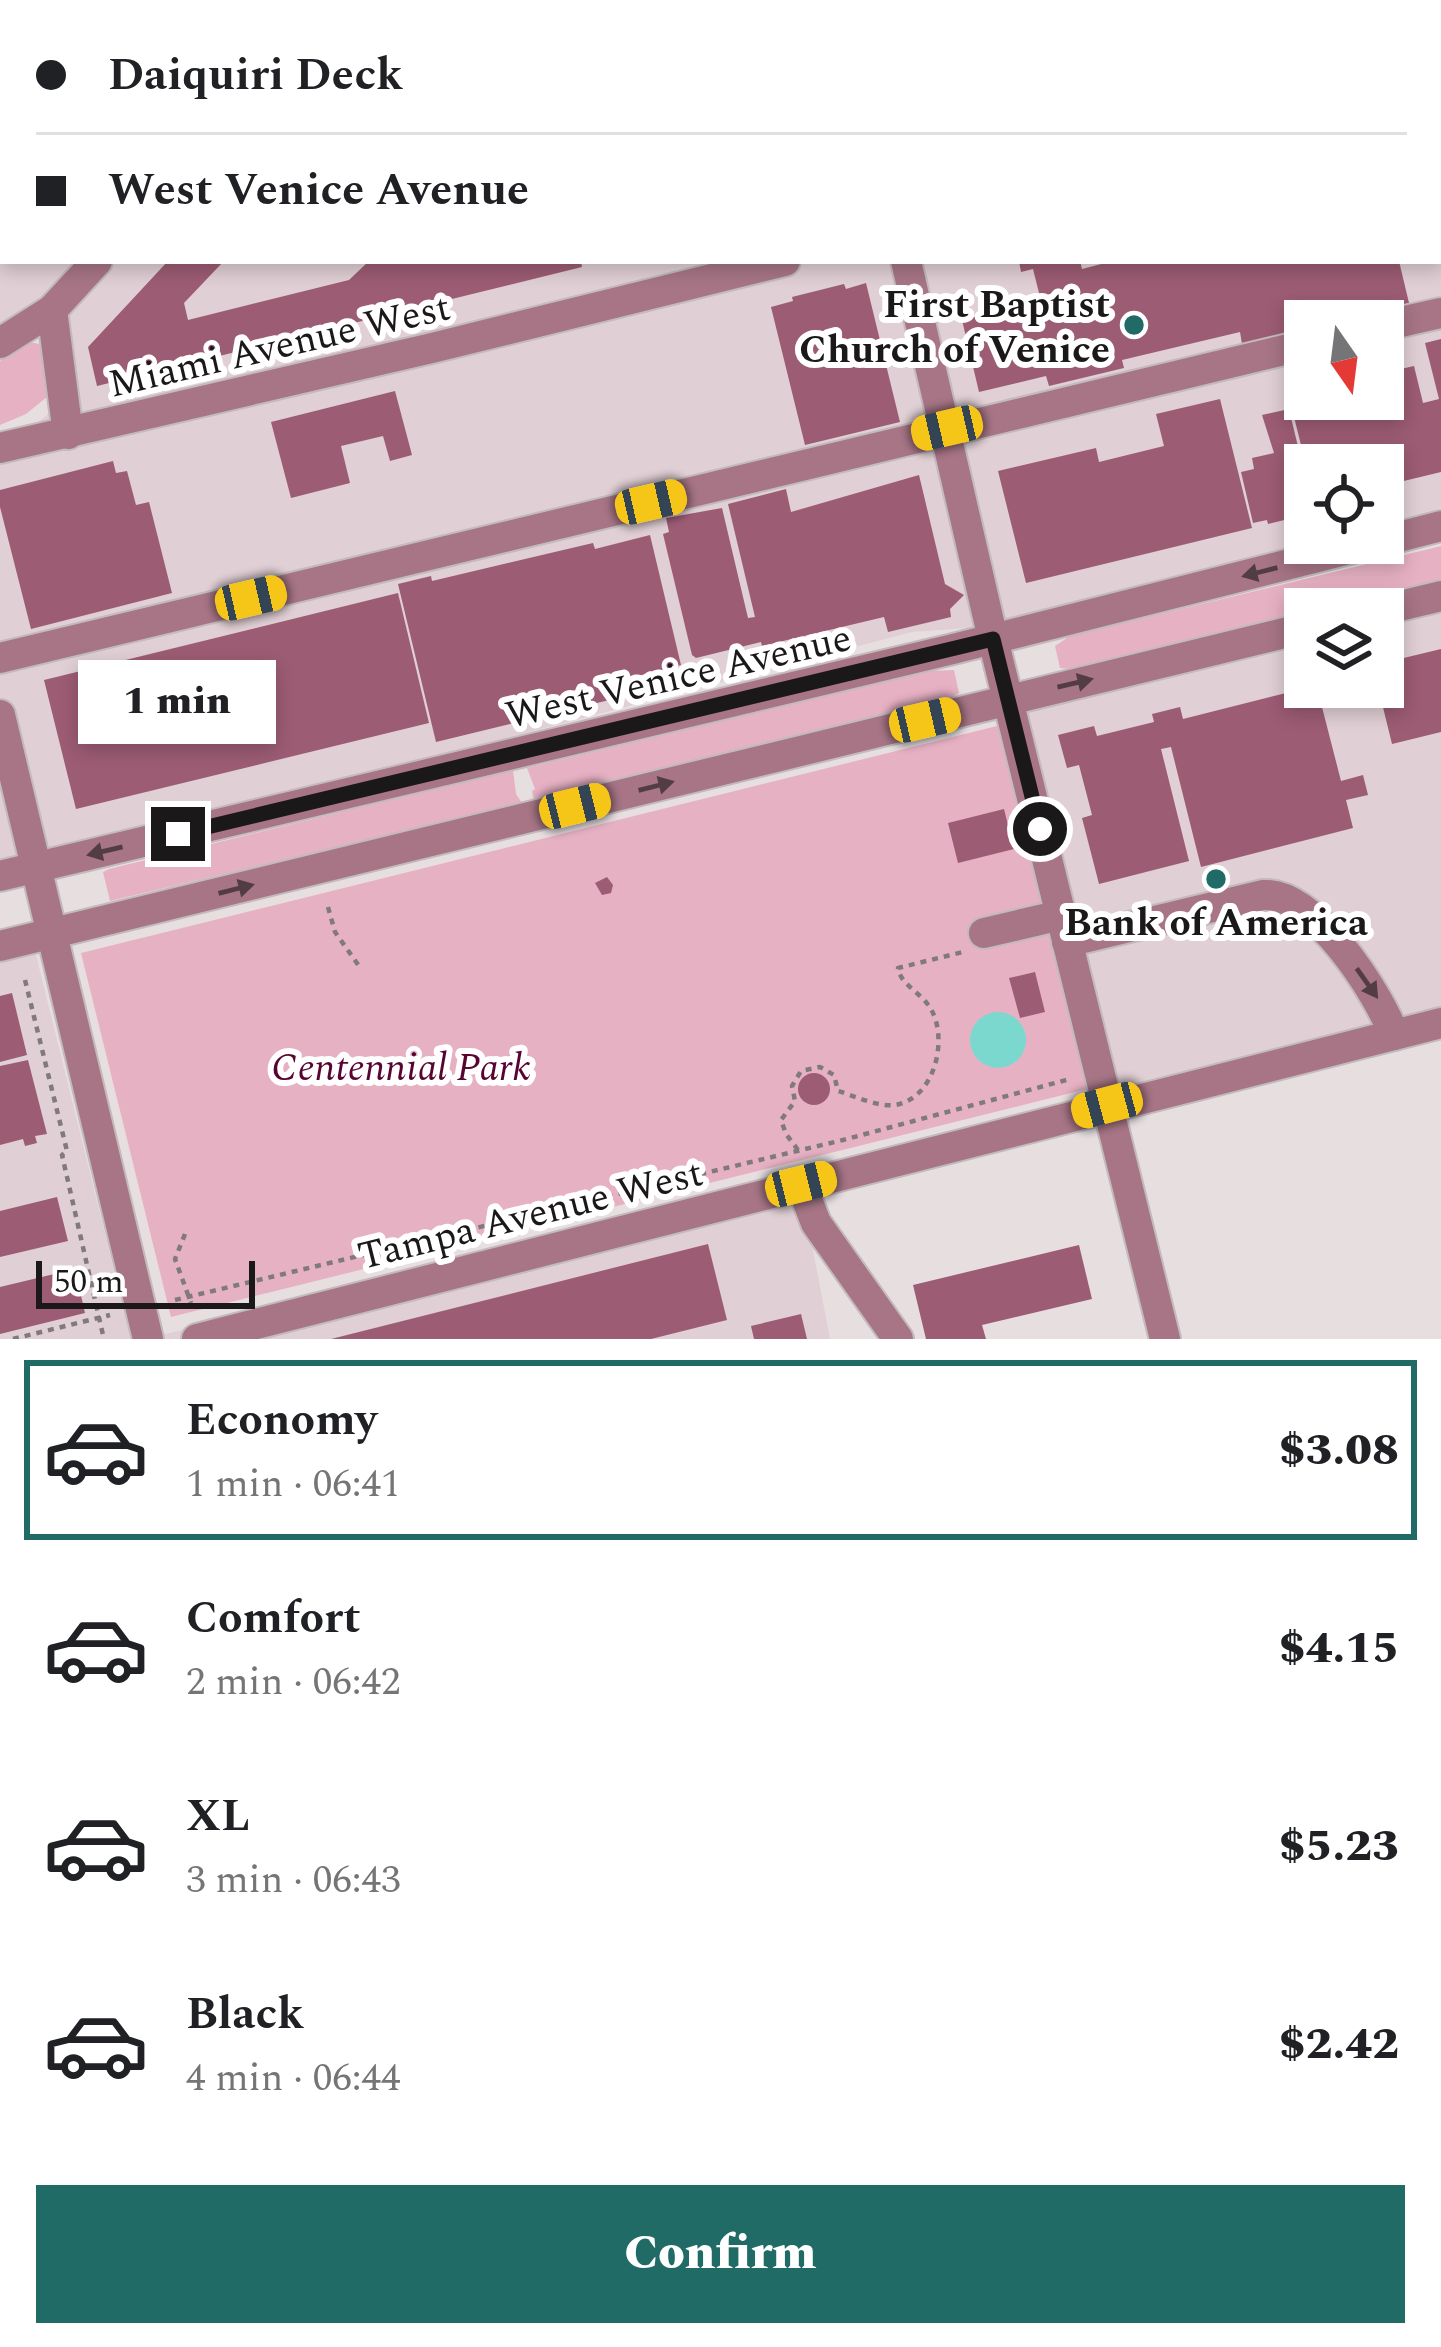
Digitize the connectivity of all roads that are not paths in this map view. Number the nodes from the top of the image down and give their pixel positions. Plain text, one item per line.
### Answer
1 (95, 264) edge
2 (773, 264) edge
3 (907, 264) edge
4 (52, 310) junction
5 (1441, 313) edge
6 (1404, 321) edge
7 (0, 343) edge
8 (1284, 350) edge
9 (947, 428) junction
10 (68, 434) junction
11 (0, 448) edge
12 (1441, 526) edge
13 (1404, 536) edge
14 (1290, 564) edge
15 (1441, 596) edge
16 (1404, 605) edge
17 (1284, 633) edge
18 (993, 639) junction
19 (0, 658) edge
20 (1007, 700) junction
21 (0, 716) edge
22 (37, 867) junction
23 (0, 876) edge
24 (1064, 929) junction
25 (53, 933) junction
26 (976, 942) road end
27 (0, 946) edge
28 (1441, 1023) edge
29 (1394, 1034) junction
30 (1107, 1105) junction
31 (801, 1184) junction
32 (287, 1328) edge
33 (148, 1339) edge
34 (196, 1339) edge
35 (898, 1339) edge
36 (1165, 1339) edge

1 - 4 street
2 - 10 street, Miami Avenue West
3 - 9 street
4 - 7 street
4 - 10 street
5 - 6 street
8 - 9 street
9 - 18 street
9 - 19 street
10 - 11 street, Miami Avenue West
12 - 13 street
14 -> 18 street, West Venice Avenue
15 - 16 street
20 -> 17 street
18 - 20 street
18 -> 22 street, West Venice Avenue
20 - 24 street
25 -> 20 street
21 - 22 street
22 - 23 street, West Venice Avenue
22 - 25 street
24 - 26 street
24 -> 29 street
24 - 30 street
25 - 27 street
25 - 33 street
28 - 29 street, Tampa Avenue West
29 - 30 street, Tampa Avenue West
30 - 31 street, Tampa Avenue West
30 - 36 street
31 - 32 street, Tampa Avenue West
31 - 35 street
32 - 34 street, Tampa Avenue West

